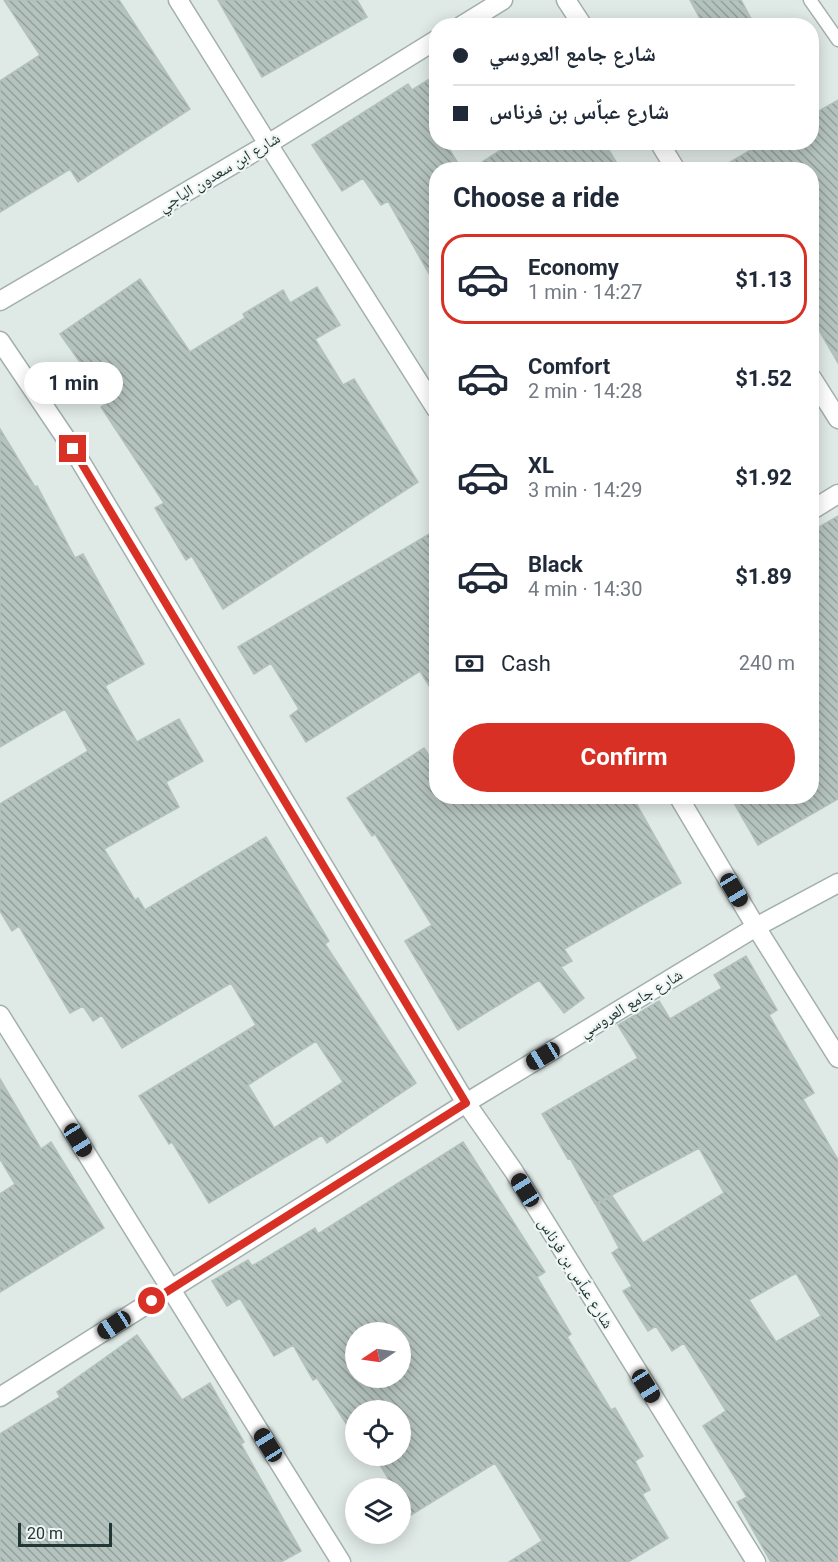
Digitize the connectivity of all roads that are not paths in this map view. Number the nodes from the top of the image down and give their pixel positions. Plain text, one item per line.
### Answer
1 (178, 0) edge
2 (502, 0) edge
3 (566, 0) edge
4 (810, 0) edge
5 (474, 18) edge
6 (578, 18) edge
7 (838, 40) edge
8 (429, 44) edge
9 (268, 144) junction
10 (0, 301) edge
11 (0, 341) edge
12 (819, 389) edge
13 (429, 398) edge
14 (838, 419) edge
15 (838, 494) edge
16 (819, 506) edge
17 (683, 804) edge
18 (838, 883) edge
19 (756, 927) junction
20 (0, 1015) edge
21 (838, 1058) edge
22 (466, 1103) junction
23 (170, 1289) junction
24 (0, 1397) edge
25 (341, 1562) edge
26 (756, 1562) edge

1 - 9 street
2 - 5 street
3 - 6 street
4 - 7 lane
8 - 9 street, شارع ابن سعدون الباجي
9 - 10 street, شارع ابن سعدون الباجي
9 - 13 street
11 - 22 street, شارع عباّس بن فرناس
12 - 14 street
15 - 16 street
17 - 19 street
18 - 19 street, شارع جامع العروسي
19 - 21 street
19 - 22 street, شارع جامع العروسي
20 - 23 street
22 - 23 street, شارع جامع العروسي
22 - 26 street, شارع عباّس بن فرناس
23 - 24 street, شارع جامع العروسي
23 - 25 street

